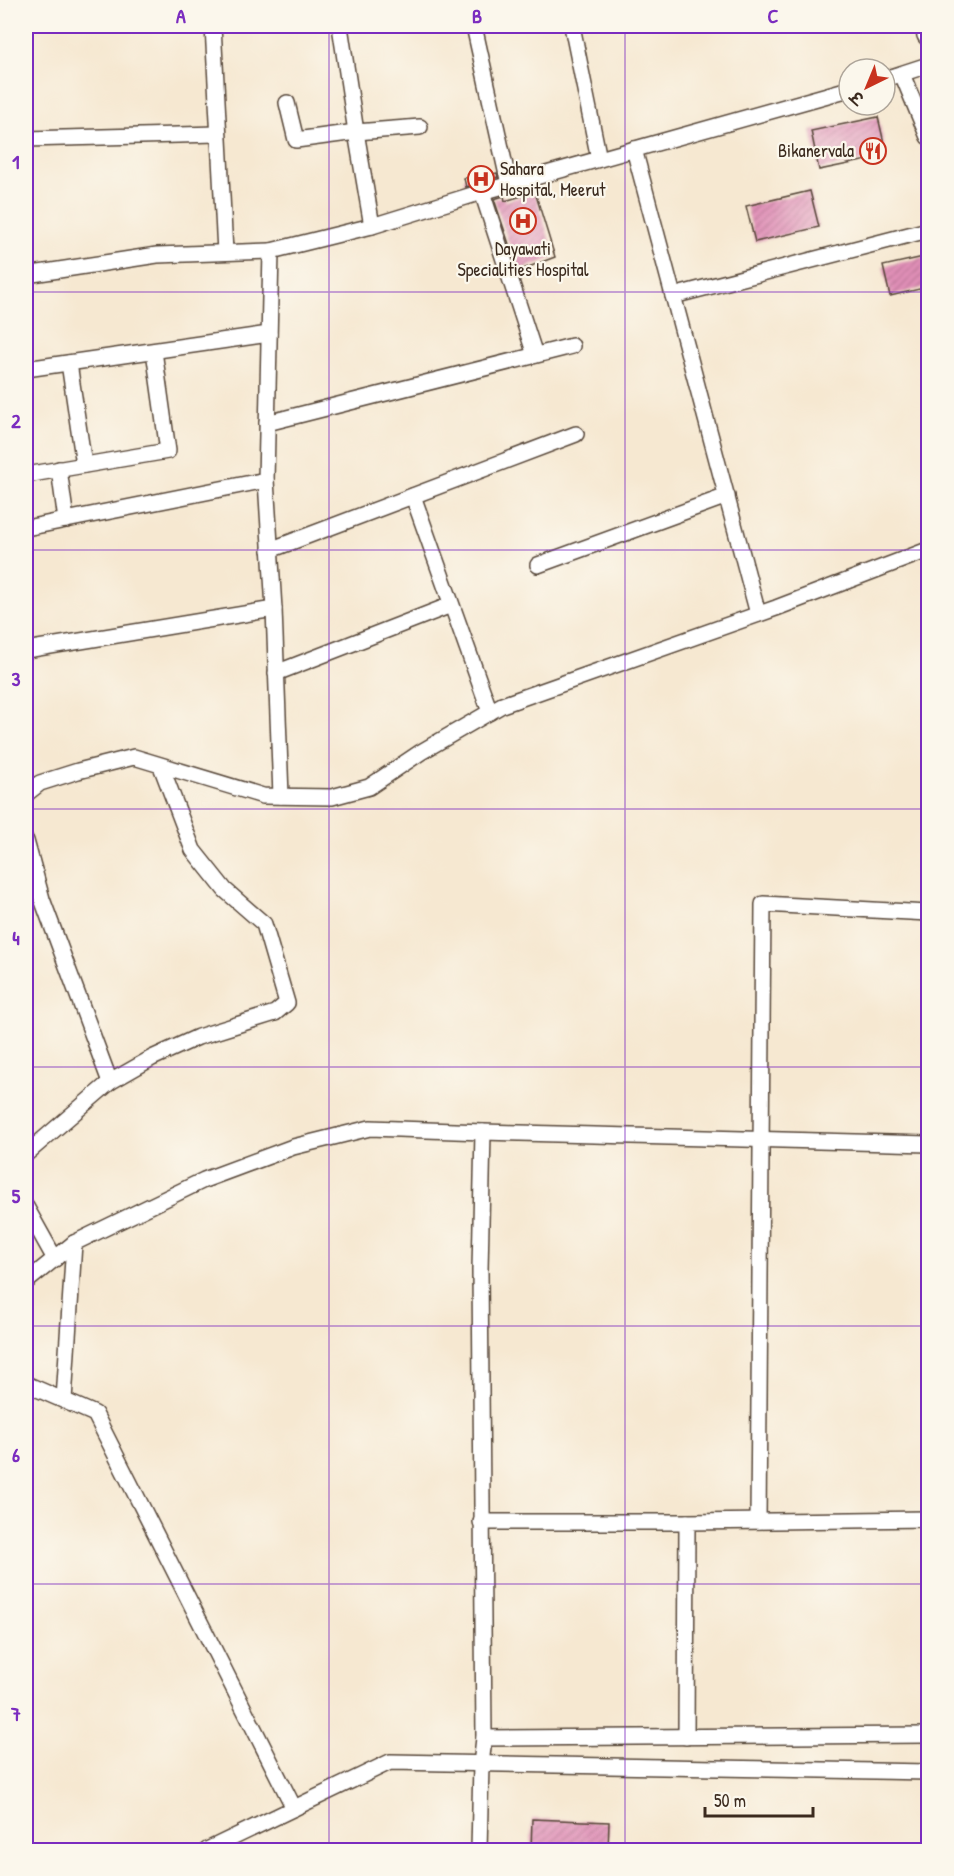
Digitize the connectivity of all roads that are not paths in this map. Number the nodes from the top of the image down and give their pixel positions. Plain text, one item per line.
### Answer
1 (213, 26) edge
2 (340, 26) edge
3 (474, 26) edge
4 (572, 26) edge
5 (925, 26) edge
6 (928, 35) edge
7 (928, 65) edge
8 (902, 74) junction
9 (897, 75) edge
10 (837, 92) edge
11 (287, 103) dead end
12 (420, 127) dead end
13 (356, 132) junction
14 (217, 134) junction
15 (928, 137) edge
16 (26, 140) edge
17 (634, 149) junction
18 (599, 159) junction
19 (508, 184) junction
20 (482, 192) junction
21 (372, 226) junction
22 (928, 230) edge
23 (271, 251) junction
24 (225, 252) junction
25 (26, 275) edge
26 (673, 296) junction
27 (269, 334) junction
28 (572, 346) dead end
29 (154, 351) junction
30 (535, 355) junction
31 (69, 363) junction
32 (26, 369) edge
33 (267, 423) junction
34 (576, 434) dead end
35 (84, 465) junction
36 (59, 469) junction
37 (26, 475) edge
38 (266, 480) junction
39 (413, 496) junction
40 (727, 496) junction
41 (66, 520) junction
42 (26, 528) edge
43 (270, 550) junction
44 (928, 550) edge
45 (538, 565) dead end
46 (451, 605) junction
47 (274, 609) junction
48 (758, 614) junction
49 (26, 650) edge
50 (276, 673) junction
51 (490, 712) junction
52 (161, 766) junction
53 (26, 794) edge
54 (281, 796) junction
55 (26, 841) edge
56 (928, 913) edge
57 (110, 1082) junction
58 (483, 1132) junction
59 (761, 1140) junction
60 (928, 1144) edge
61 (26, 1154) edge
62 (26, 1208) edge
63 (74, 1244) junction
64 (54, 1259) junction
65 (26, 1282) edge
66 (26, 1384) edge
67 (64, 1400) junction
68 (928, 1519) edge
69 (758, 1521) junction
70 (481, 1522) junction
71 (687, 1522) junction
72 (928, 1735) edge
73 (686, 1737) junction
74 (484, 1738) junction
75 (480, 1765) junction
76 (928, 1772) edge
77 (294, 1809) junction
78 (207, 1851) edge
79 (479, 1851) edge

1 - 14 street
2 - 13 street
3 - 19 street
4 - 18 street
5 - 6 highway
7 - 8 street
8 - 9 street
8 - 15 street
10 - 17 street
11 - 13 street
12 - 13 street
13 - 21 street
14 - 16 street
14 - 24 street
17 - 18 street
17 - 26 street
18 - 19 street
19 - 20 street
20 - 21 street
20 - 30 street
21 - 23 street
22 - 26 street
23 - 24 street
23 - 27 street
24 - 25 street
26 - 40 street
27 - 29 street
27 - 33 street
28 - 30 street
29 - 31 street
29 - 35 street
30 - 33 street
31 - 32 street
31 - 35 street
33 - 38 street
34 - 39 street
35 - 36 street
36 - 37 street
36 - 41 street
38 - 41 street
38 - 43 street
39 - 43 street
39 - 46 street
40 - 45 street
40 - 48 street
41 - 42 street
43 - 47 street
44 - 48 street
46 - 50 street
46 - 51 street
47 - 49 street
47 - 50 street
48 - 51 street
50 - 54 street
51 - 54 street
52 - 53 street
52 - 54 street
52 - 57 street
55 - 57 street
56 - 59 street
57 - 61 street
58 - 59 street
58 - 63 street
58 - 70 street
59 - 60 street
59 - 69 street
62 - 64 street
63 - 64 street
63 - 67 street
64 - 65 street
66 - 67 street
67 - 77 street
68 - 69 street
69 - 71 street
70 - 71 street
70 - 74 street
71 - 73 street
72 - 73 street
73 - 74 street
74 - 75 street
75 - 76 street
75 - 77 street
75 - 79 street
77 - 78 street

